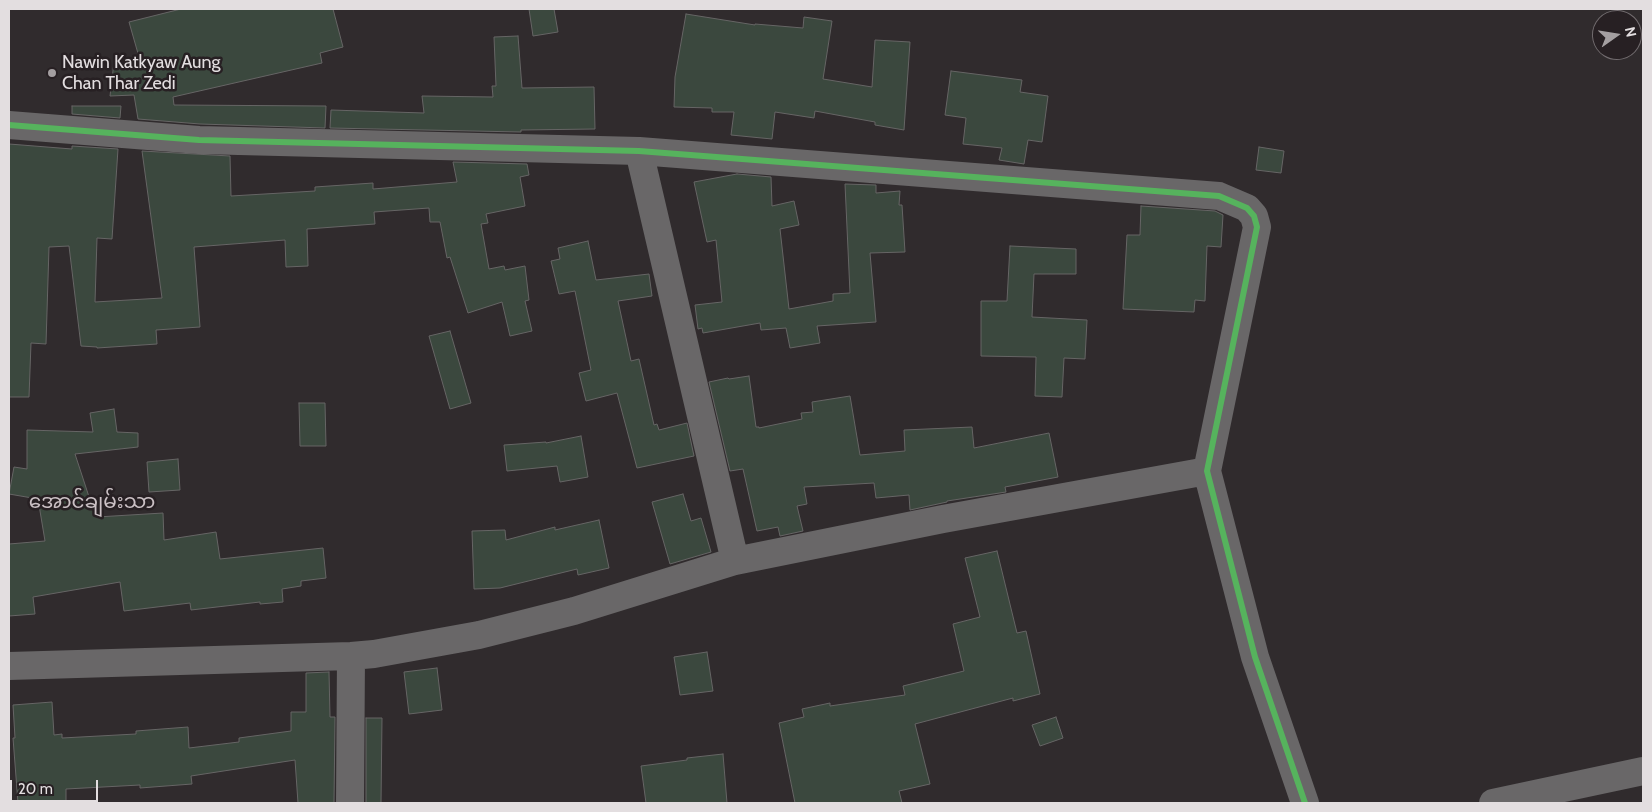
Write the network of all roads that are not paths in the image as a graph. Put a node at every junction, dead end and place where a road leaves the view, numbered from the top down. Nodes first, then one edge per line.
1 (9, 125) edge
2 (639, 151) junction
3 (1207, 471) junction
4 (735, 561) junction
5 (352, 656) junction
6 (9, 666) edge
7 (1643, 771) edge
8 (350, 803) edge
9 (1305, 803) edge
10 (1493, 803) edge

1 - 2 street
2 - 3 street
2 - 4 street
3 - 4 street
3 - 9 street
4 - 5 street
5 - 6 street
5 - 8 street
7 - 10 street

